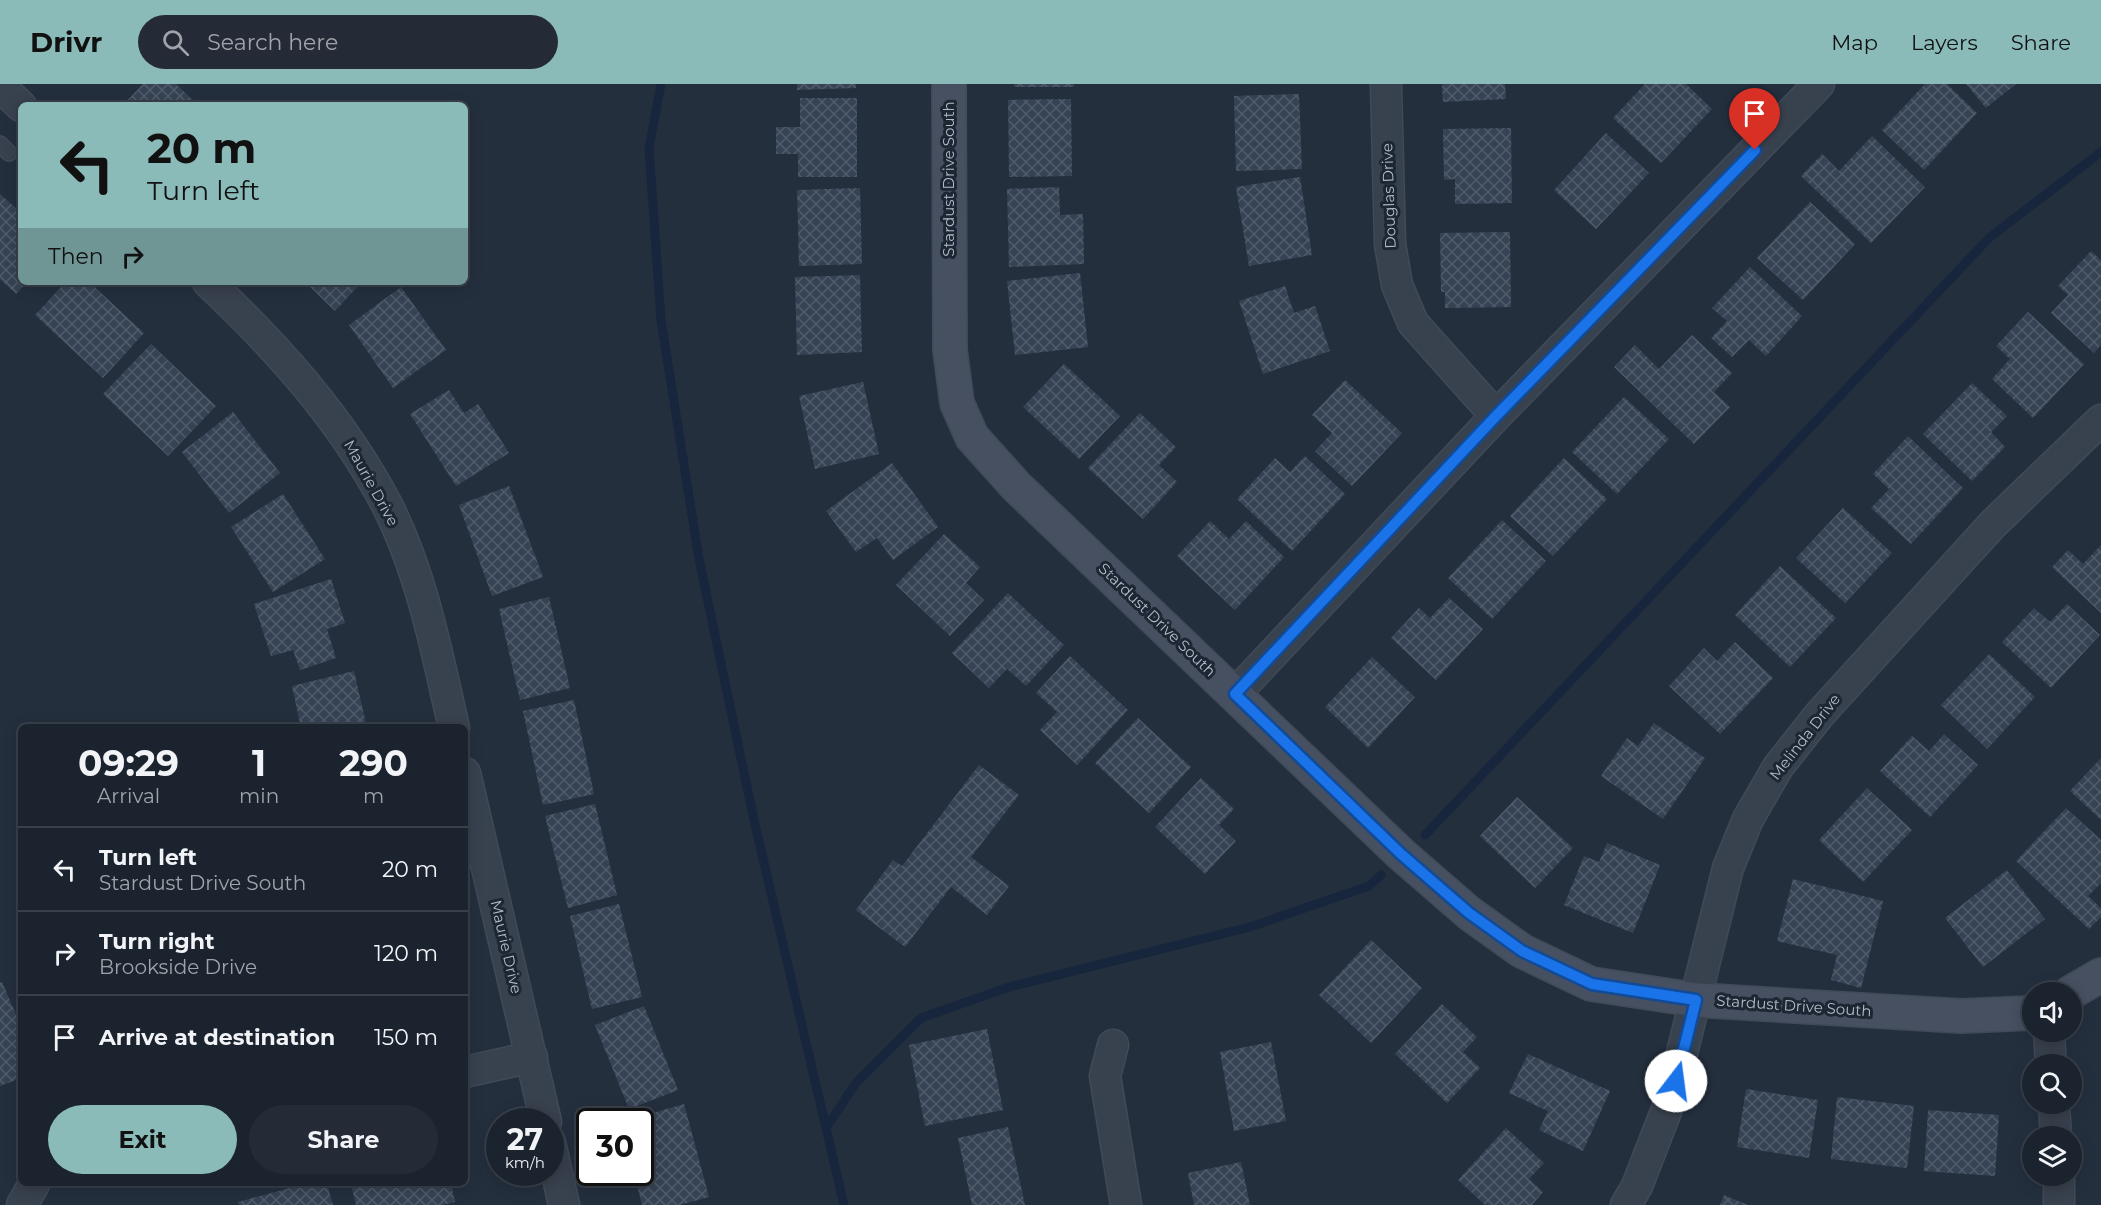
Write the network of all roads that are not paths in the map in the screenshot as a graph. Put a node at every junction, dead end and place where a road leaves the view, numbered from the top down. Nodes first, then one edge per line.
1 (949, 84) edge
2 (1386, 84) edge
3 (1819, 84) edge
4 (0, 87) edge
5 (18, 103) edge
6 (211, 285) edge
7 (1496, 416) junction
8 (2101, 420) edge
9 (1235, 694) junction
10 (453, 724) edge
11 (468, 786) edge
12 (2101, 975) edge
13 (2082, 986) edge
14 (1696, 1000) junction
15 (2022, 1013) edge
16 (1113, 1045) dead end
17 (532, 1057) junction
18 (468, 1071) edge
19 (543, 1108) edge
20 (33, 1186) edge
21 (560, 1186) edge
22 (2059, 1186) edge
23 (22, 1205) edge
24 (564, 1205) edge
25 (1126, 1205) edge
26 (1626, 1205) edge
27 (2059, 1205) edge

1 - 9 street, Stardust Drive South
2 - 7 street, Douglas Drive
3 - 7 street
4 - 5 street
6 - 10 street, Maurie Drive
7 - 9 street
8 - 14 street, Melinda Drive
9 - 14 street, Stardust Drive South
11 - 17 street, Maurie Drive
12 - 13 street
14 - 15 street, Stardust Drive South
14 - 26 street, Melinda Drive
16 - 25 street
17 - 18 street
17 - 19 street, Maurie Drive
20 - 23 street
21 - 24 street
22 - 27 street

